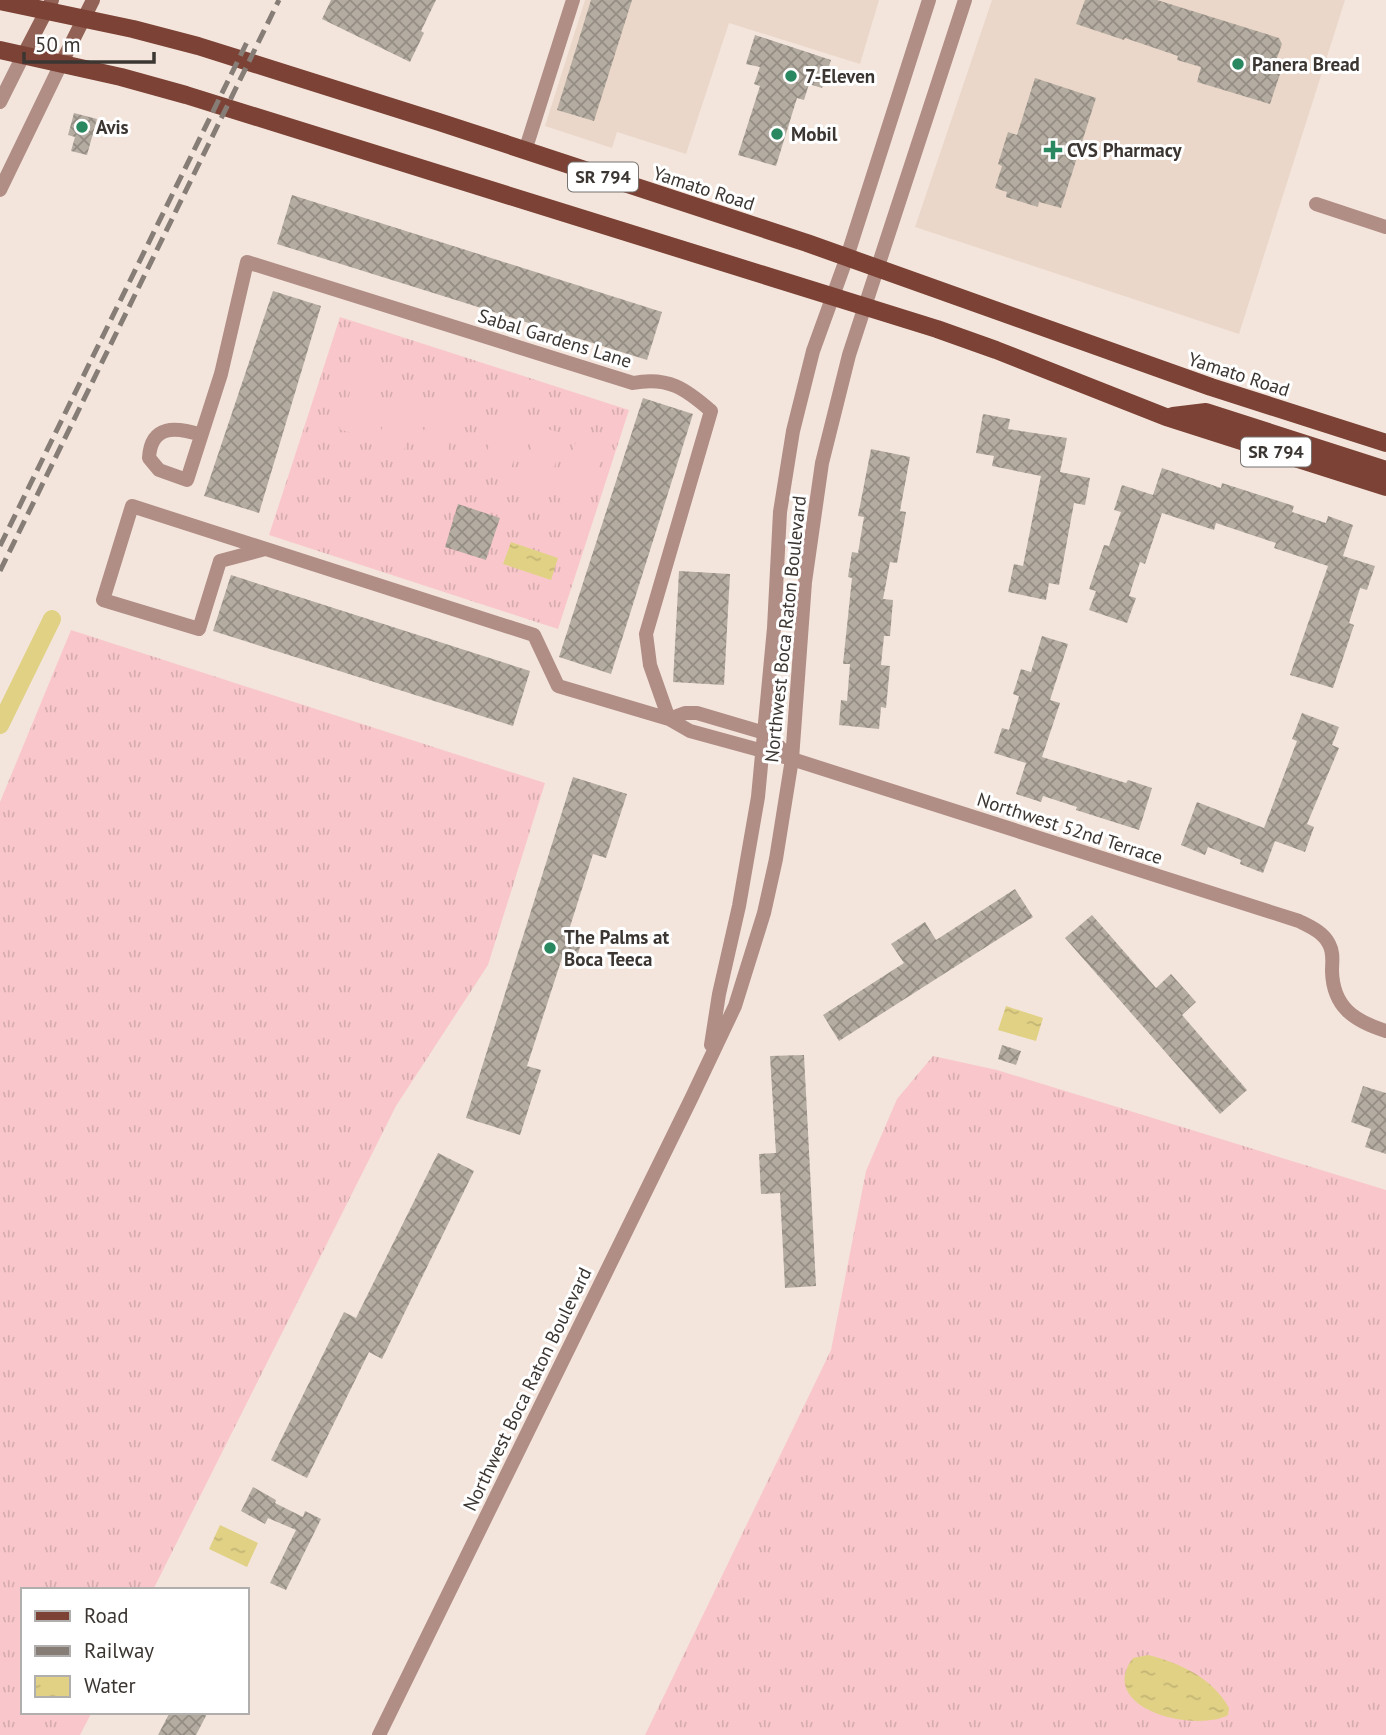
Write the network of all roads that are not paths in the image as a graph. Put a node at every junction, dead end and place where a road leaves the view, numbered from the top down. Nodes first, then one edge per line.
1 (93, 0) edge
2 (573, 0) edge
3 (929, 0) edge
4 (965, 0) edge
5 (0, 1) edge
6 (49, 6) edge
7 (84, 19) junction
8 (0, 50) edge
9 (23, 56) junction
10 (61, 64) junction
11 (0, 102) edge
12 (525, 151) junction
13 (0, 190) edge
14 (1317, 204) dead end
15 (1386, 226) edge
16 (847, 257) junction
17 (878, 268) junction
18 (832, 296) junction
19 (865, 306) junction
20 (1166, 417) junction
21 (201, 435) dead end
22 (1385, 442) edge
23 (1386, 470) edge
24 (1386, 487) edge
25 (265, 549) junction
26 (669, 719) junction
27 (765, 733) junction
28 (763, 753) junction
29 (792, 759) junction
30 (1386, 1031) edge
31 (708, 1060) junction
32 (379, 1735) edge

1 - 7 main road
2 - 12 street
3 - 16 street, Northwest Boca Raton Boulevard
4 - 17 street, Northwest Boca Raton Boulevard
5 - 6 main road, Yamato Road / SR 794
6 - 7 main road, Yamato Road / SR 794
6 - 9 main road
7 - 10 main road
7 - 12 main road, Yamato Road / SR 794
8 - 9 main road, SR 794
9 - 10 main road, SR 794
9 - 11 street
10 - 13 street
10 - 18 main road, SR 794
12 - 16 main road, Yamato Road / SR 794
14 - 15 street
16 - 17 main road, Yamato Road / SR 794
16 - 18 street, Northwest Boca Raton Boulevard
17 - 19 street, Northwest Boca Raton Boulevard
17 - 22 main road, Yamato Road / SR 794
18 - 19 main road, SR 794
18 - 27 street, Northwest Boca Raton Boulevard
19 - 20 main road, SR 794
19 - 29 street, Northwest Boca Raton Boulevard
20 - 23 main road
20 - 24 main road, SR 794
21 - 26 street, Sabal Gardens Lane
25 - 25 street
25 - 26 street
26 - 27 street
26 - 28 street
27 - 28 street, Northwest Boca Raton Boulevard
27 - 29 street
28 - 29 street, Northwest 52nd Terrace
28 - 31 street, Northwest Boca Raton Boulevard
29 - 30 street, Northwest 52nd Terrace
29 - 31 street, Northwest Boca Raton Boulevard
31 - 32 street, Northwest Boca Raton Boulevard

